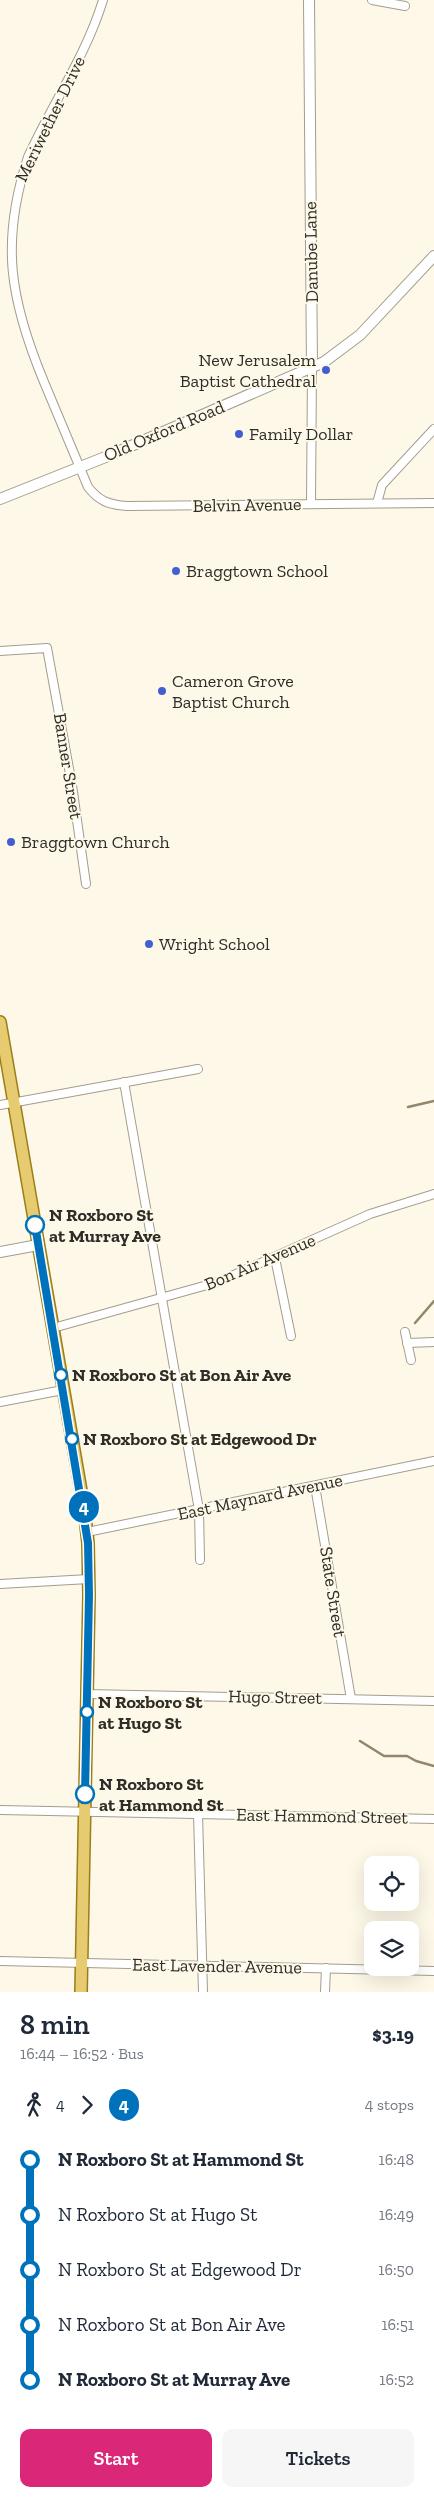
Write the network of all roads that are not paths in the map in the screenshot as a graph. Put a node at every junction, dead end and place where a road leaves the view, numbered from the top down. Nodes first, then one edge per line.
1 (103, 0) edge
2 (309, 0) edge
3 (372, 0) edge
4 (405, 6) dead end
5 (434, 256) edge
6 (312, 368) junction
7 (434, 429) edge
8 (80, 467) junction
9 (0, 499) edge
10 (434, 503) edge
11 (311, 504) junction
12 (377, 504) junction
13 (0, 651) edge
14 (86, 884) dead end
15 (0, 1022) edge
16 (198, 1069) dead end
17 (124, 1082) junction
18 (14, 1103) junction
19 (0, 1105) edge
20 (434, 1194) edge
21 (38, 1245) junction
22 (0, 1252) edge
23 (275, 1258) junction
24 (161, 1298) junction
25 (53, 1328) junction
26 (405, 1332) dead end
27 (291, 1336) dead end
28 (434, 1342) edge
29 (407, 1343) junction
30 (411, 1360) dead end
31 (64, 1390) junction
32 (0, 1402) edge
33 (434, 1461) edge
34 (315, 1486) junction
35 (199, 1510) junction
36 (87, 1532) junction
37 (200, 1560) dead end
38 (89, 1579) junction
39 (0, 1584) edge
40 (87, 1694) junction
41 (351, 1699) junction
42 (434, 1701) edge
43 (0, 1810) edge
44 (84, 1811) junction
45 (198, 1814) junction
46 (434, 1819) edge
47 (0, 1961) edge
48 (81, 1963) junction
49 (204, 1966) junction
50 (326, 1968) junction
51 (434, 1971) edge
52 (81, 1992) edge
53 (204, 1992) edge
54 (325, 1992) edge

1 - 8 street, Meriwether Drive
2 - 6 street, Danube Lane
3 - 4 street
5 - 6 street, Old Oxford Road
6 - 8 street, Old Oxford Road
6 - 11 street, Danube Lane
7 - 12 street
8 - 9 street, Old Oxford Road
8 - 11 street, Belvin Avenue
10 - 12 street, Belvin Avenue
11 - 12 street, Belvin Avenue
13 - 14 street, Banner Street
15 - 18 main road
16 - 17 street
17 - 18 street
17 - 24 street
18 - 19 street
18 - 21 main road
20 - 23 street, Bon Air Avenue
21 - 22 street
21 - 25 main road
23 - 24 street, Bon Air Avenue
23 - 27 street
24 - 25 street, Bon Air Avenue
24 - 35 street
25 - 31 main road
26 - 29 street
28 - 29 street
29 - 30 street
31 - 32 street
31 - 36 main road
33 - 34 street, East Maynard Avenue
34 - 35 street, East Maynard Avenue
34 - 41 street, State Street
35 - 36 street, East Maynard Avenue
35 - 37 street
36 - 38 main road
38 - 39 street
38 - 40 main road
40 - 41 street, Hugo Street
40 - 44 main road
41 - 42 street, Hugo Street
43 - 44 street, East Hammond Street
44 - 45 street, East Hammond Street
44 - 48 main road
45 - 46 street, East Hammond Street
45 - 49 street
47 - 48 street, East Lavender Avenue
48 - 49 street, East Lavender Avenue
48 - 52 main road
49 - 50 street, East Lavender Avenue
49 - 53 street
50 - 51 street, East Lavender Avenue
50 - 54 street

